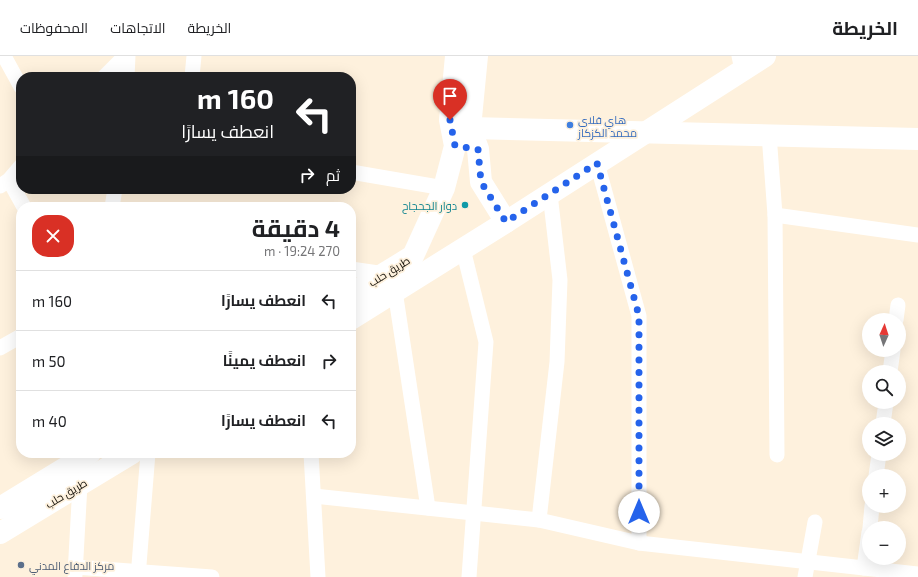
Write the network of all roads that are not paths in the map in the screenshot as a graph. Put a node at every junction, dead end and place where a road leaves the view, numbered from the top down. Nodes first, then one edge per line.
1 (4, 56) edge
2 (124, 56) edge
3 (128, 56) edge
4 (194, 56) edge
5 (456, 56) edge
6 (477, 56) edge
7 (765, 56) edge
8 (740, 63) edge
9 (109, 72) edge
10 (126, 72) edge
11 (192, 72) edge
12 (16, 78) edge
13 (470, 128) junction
14 (645, 132) junction
15 (769, 134) junction
16 (918, 139) edge
17 (455, 146) junction
18 (478, 149) junction
19 (597, 163) junction
20 (16, 171) edge
21 (356, 173) edge
22 (4, 183) edge
23 (444, 188) junction
24 (550, 194) junction
25 (20, 202) edge
26 (775, 215) junction
27 (506, 222) junction
28 (918, 235) edge
29 (463, 250) junction
30 (413, 256) junction
31 (430, 270) junction
32 (356, 271) edge
33 (390, 282) junction
34 (356, 292) edge
35 (898, 305) dead end
36 (897, 313) edge
37 (356, 314) edge
38 (16, 339) edge
39 (0, 348) edge
40 (777, 455) dead end
41 (82, 458) edge
42 (124, 458) edge
43 (148, 458) edge
44 (311, 458) edge
45 (80, 484) junction
46 (314, 496) junction
47 (0, 508) edge
48 (428, 508) junction
49 (474, 513) junction
50 (540, 520) junction
51 (815, 522) dead end
52 (0, 533) edge
53 (639, 543) junction
54 (808, 562) junction
55 (864, 565) edge
56 (864, 568) junction
57 (75, 572) edge
58 (138, 574) edge
59 (918, 574) edge
60 (212, 577) edge
61 (318, 577) edge
62 (469, 577) edge
63 (805, 577) edge

1 - 12 street
2 - 9 street
3 - 10 street
4 - 11 street
5 - 17 main road, طريق حلب
6 - 13 main road
7 - 8 main road, طريق حلب
8 - 14 main road, طريق حلب
13 - 14 main road
13 - 18 main road
14 - 15 main road
14 - 19 main road, طريق حلب
15 - 16 main road
15 - 26 street
17 - 18 main road
17 - 23 main road, طريق حلب
18 - 27 main road
19 - 24 main road, طريق حلب
19 - 53 street
20 - 22 street
21 - 23 street
22 - 25 street
23 - 30 main road, طريق حلب
24 - 27 main road, طريق حلب
24 - 50 street
26 - 28 street
26 - 40 street
27 - 29 main road, طريق حلب
29 - 31 main road, طريق حلب
29 - 49 street
30 - 31 main road
30 - 33 main road, طريق حلب
31 - 33 main road, طريق حلب
32 - 33 street
33 - 34 main road, طريق حلب
33 - 37 main road, طريق حلب
33 - 48 street
35 - 36 street
38 - 39 street
41 - 47 main road, طريق حلب
42 - 45 main road, طريق حلب
43 - 58 street
44 - 46 street
45 - 52 main road, طريق حلب
45 - 57 street
46 - 48 street
46 - 61 street
48 - 49 street
49 - 50 street
49 - 62 street
50 - 53 street
51 - 54 street
53 - 54 street
54 - 56 street
54 - 63 street
55 - 56 street
56 - 59 street
57 - 58 street
58 - 60 street

